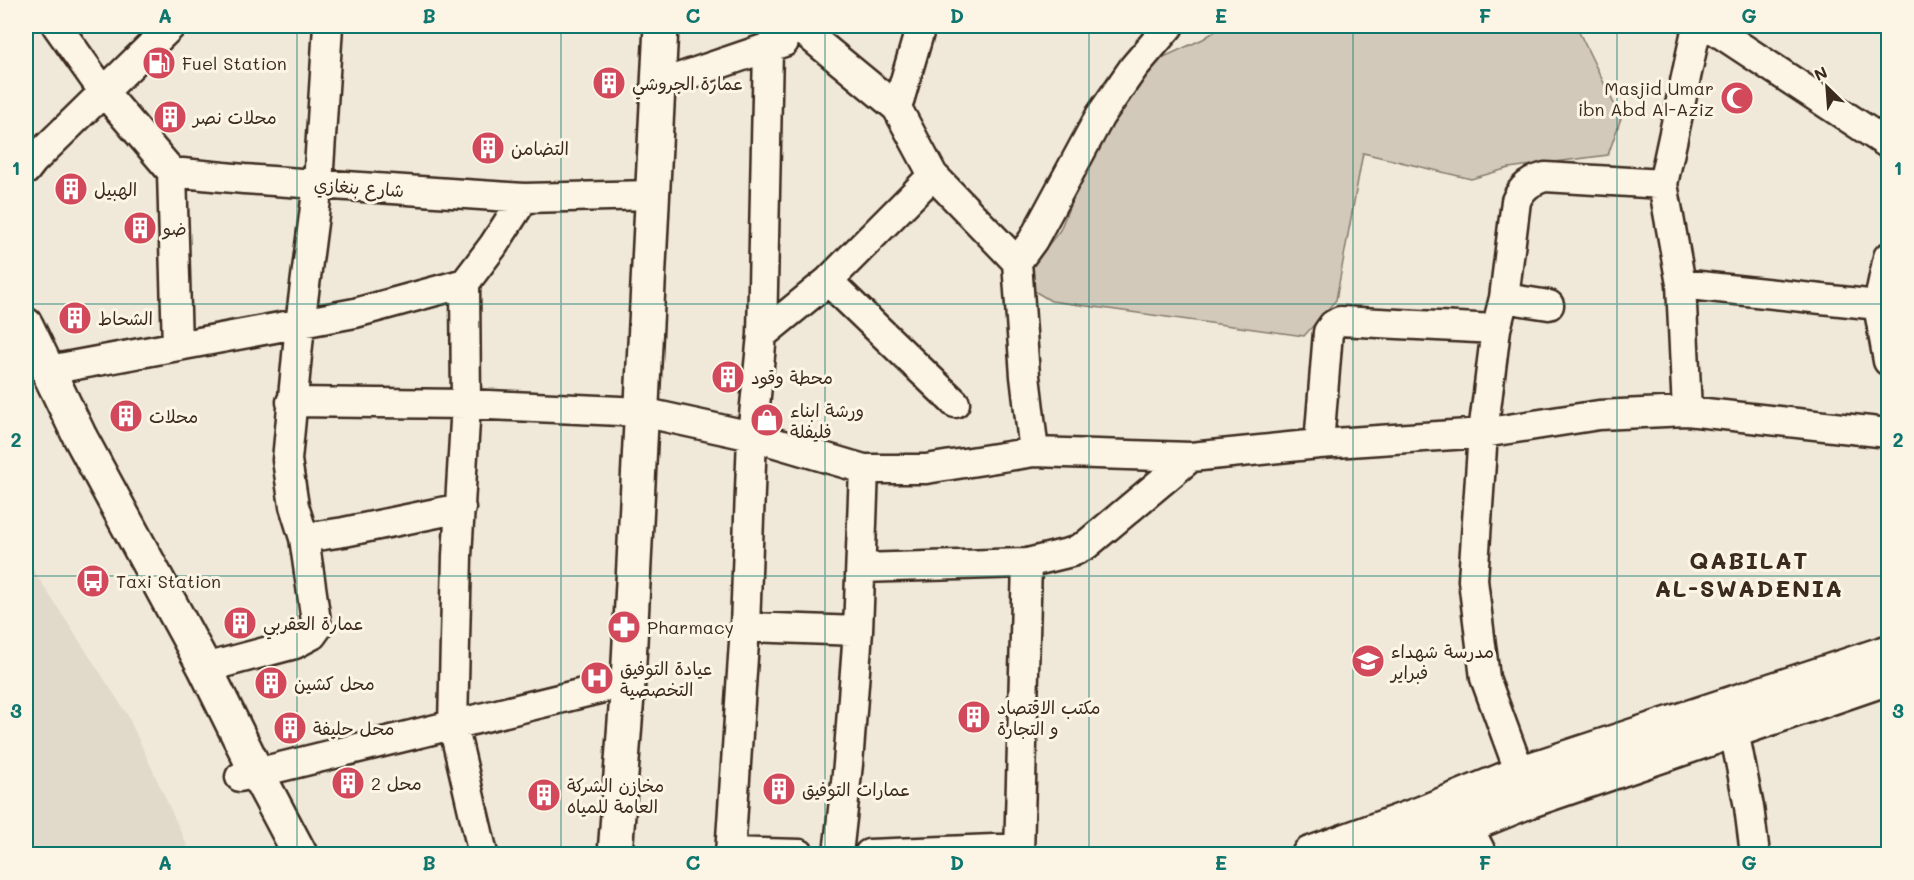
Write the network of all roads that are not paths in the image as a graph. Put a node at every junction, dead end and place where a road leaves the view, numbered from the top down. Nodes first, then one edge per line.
1 (57, 26) edge
2 (171, 26) edge
3 (328, 26) edge
4 (661, 26) edge
5 (680, 26) edge
6 (921, 26) edge
7 (1169, 26) edge
8 (1697, 26) edge
9 (1709, 26) edge
10 (816, 29) edge
11 (768, 48) junction
12 (678, 78) junction
13 (103, 91) junction
14 (897, 108) junction
15 (1888, 144) edge
16 (28, 164) edge
17 (172, 172) junction
18 (933, 175) junction
19 (318, 184) junction
20 (1663, 184) junction
21 (652, 195) junction
22 (524, 198) junction
23 (1888, 257) edge
24 (1017, 262) junction
25 (828, 281) junction
26 (465, 284) junction
27 (1681, 284) junction
28 (1504, 298) junction
29 (1549, 305) dead end
30 (1878, 305) junction
31 (300, 324) junction
32 (26, 325) edge
33 (1496, 329) junction
34 (762, 335) junction
35 (177, 346) junction
36 (1888, 361) edge
37 (37, 368) edge
38 (291, 402) junction
39 (956, 403) dead end
40 (466, 404) junction
41 (1688, 411) junction
42 (650, 413) junction
43 (1483, 433) junction
44 (1888, 433) edge
45 (752, 436) junction
46 (73, 438) junction
47 (1319, 444) junction
48 (1034, 452) junction
49 (1191, 457) junction
50 (864, 469) junction
51 (461, 508) junction
52 (304, 538) junction
53 (1027, 563) junction
54 (861, 568) junction
55 (745, 627) junction
56 (858, 631) junction
57 (1888, 652) edge
58 (205, 668) junction
59 (1888, 678) edge
60 (628, 682) junction
61 (453, 725) junction
62 (1734, 731) junction
63 (1520, 773) junction
64 (248, 774) junction
65 (1461, 812) junction
66 (1019, 851) edge
67 (730, 853) edge
68 (281, 855) edge
69 (300, 855) edge
70 (483, 855) edge
71 (615, 855) edge
72 (636, 855) edge
73 (800, 855) edge
74 (838, 855) edge
75 (868, 855) edge
76 (1309, 855) edge
77 (1382, 855) edge
78 (1482, 855) edge
79 (1755, 855) edge

1 - 13 street
2 - 13 street
3 - 19 street
4 - 21 main road
5 - 12 main road
6 - 14 street
7 - 24 street
8 - 20 street
9 - 15 street
10 - 11 street
10 - 14 street
11 - 12 street
11 - 34 street
12 - 42 main road
13 - 16 street
13 - 17 street
14 - 18 street
17 - 19 street, شارع بنغازي
17 - 35 street
18 - 24 street
18 - 25 street
19 - 22 street, شارع بنغازي
19 - 31 street
20 - 27 street
20 - 28 street
21 - 22 street, شارع بنغازي
21 - 42 main road
22 - 26 street
23 - 30 street
24 - 48 street
25 - 34 street
25 - 39 street
26 - 31 street
26 - 40 street
27 - 30 street
27 - 41 street
28 - 29 street
28 - 33 street
30 - 36 street
31 - 35 street
31 - 38 street
32 - 37 main road
33 - 43 street
33 - 47 street
34 - 45 street
35 - 37 street
37 - 46 main road
38 - 40 street
38 - 52 street
40 - 42 street
40 - 51 street
41 - 43 street
41 - 44 street
42 - 45 street
42 - 60 main road
42 - 72 main road
43 - 47 street
43 - 63 street
45 - 50 street
45 - 55 street
46 - 58 main road
46 - 64 main road
47 - 49 street
48 - 49 street
48 - 50 street
49 - 53 street
50 - 54 street
51 - 52 street
51 - 61 street
52 - 58 street
53 - 54 street
53 - 66 street
54 - 56 street
55 - 56 street
55 - 67 street
56 - 74 street
57 - 63 main road
58 - 64 main road
59 - 62 main road
60 - 61 street
60 - 71 main road
61 - 64 street
61 - 70 street
62 - 65 main road
62 - 79 street
63 - 65 main road
64 - 68 main road
64 - 69 main road
65 - 76 main road
65 - 77 main road
65 - 78 street
66 - 75 street
67 - 73 street

